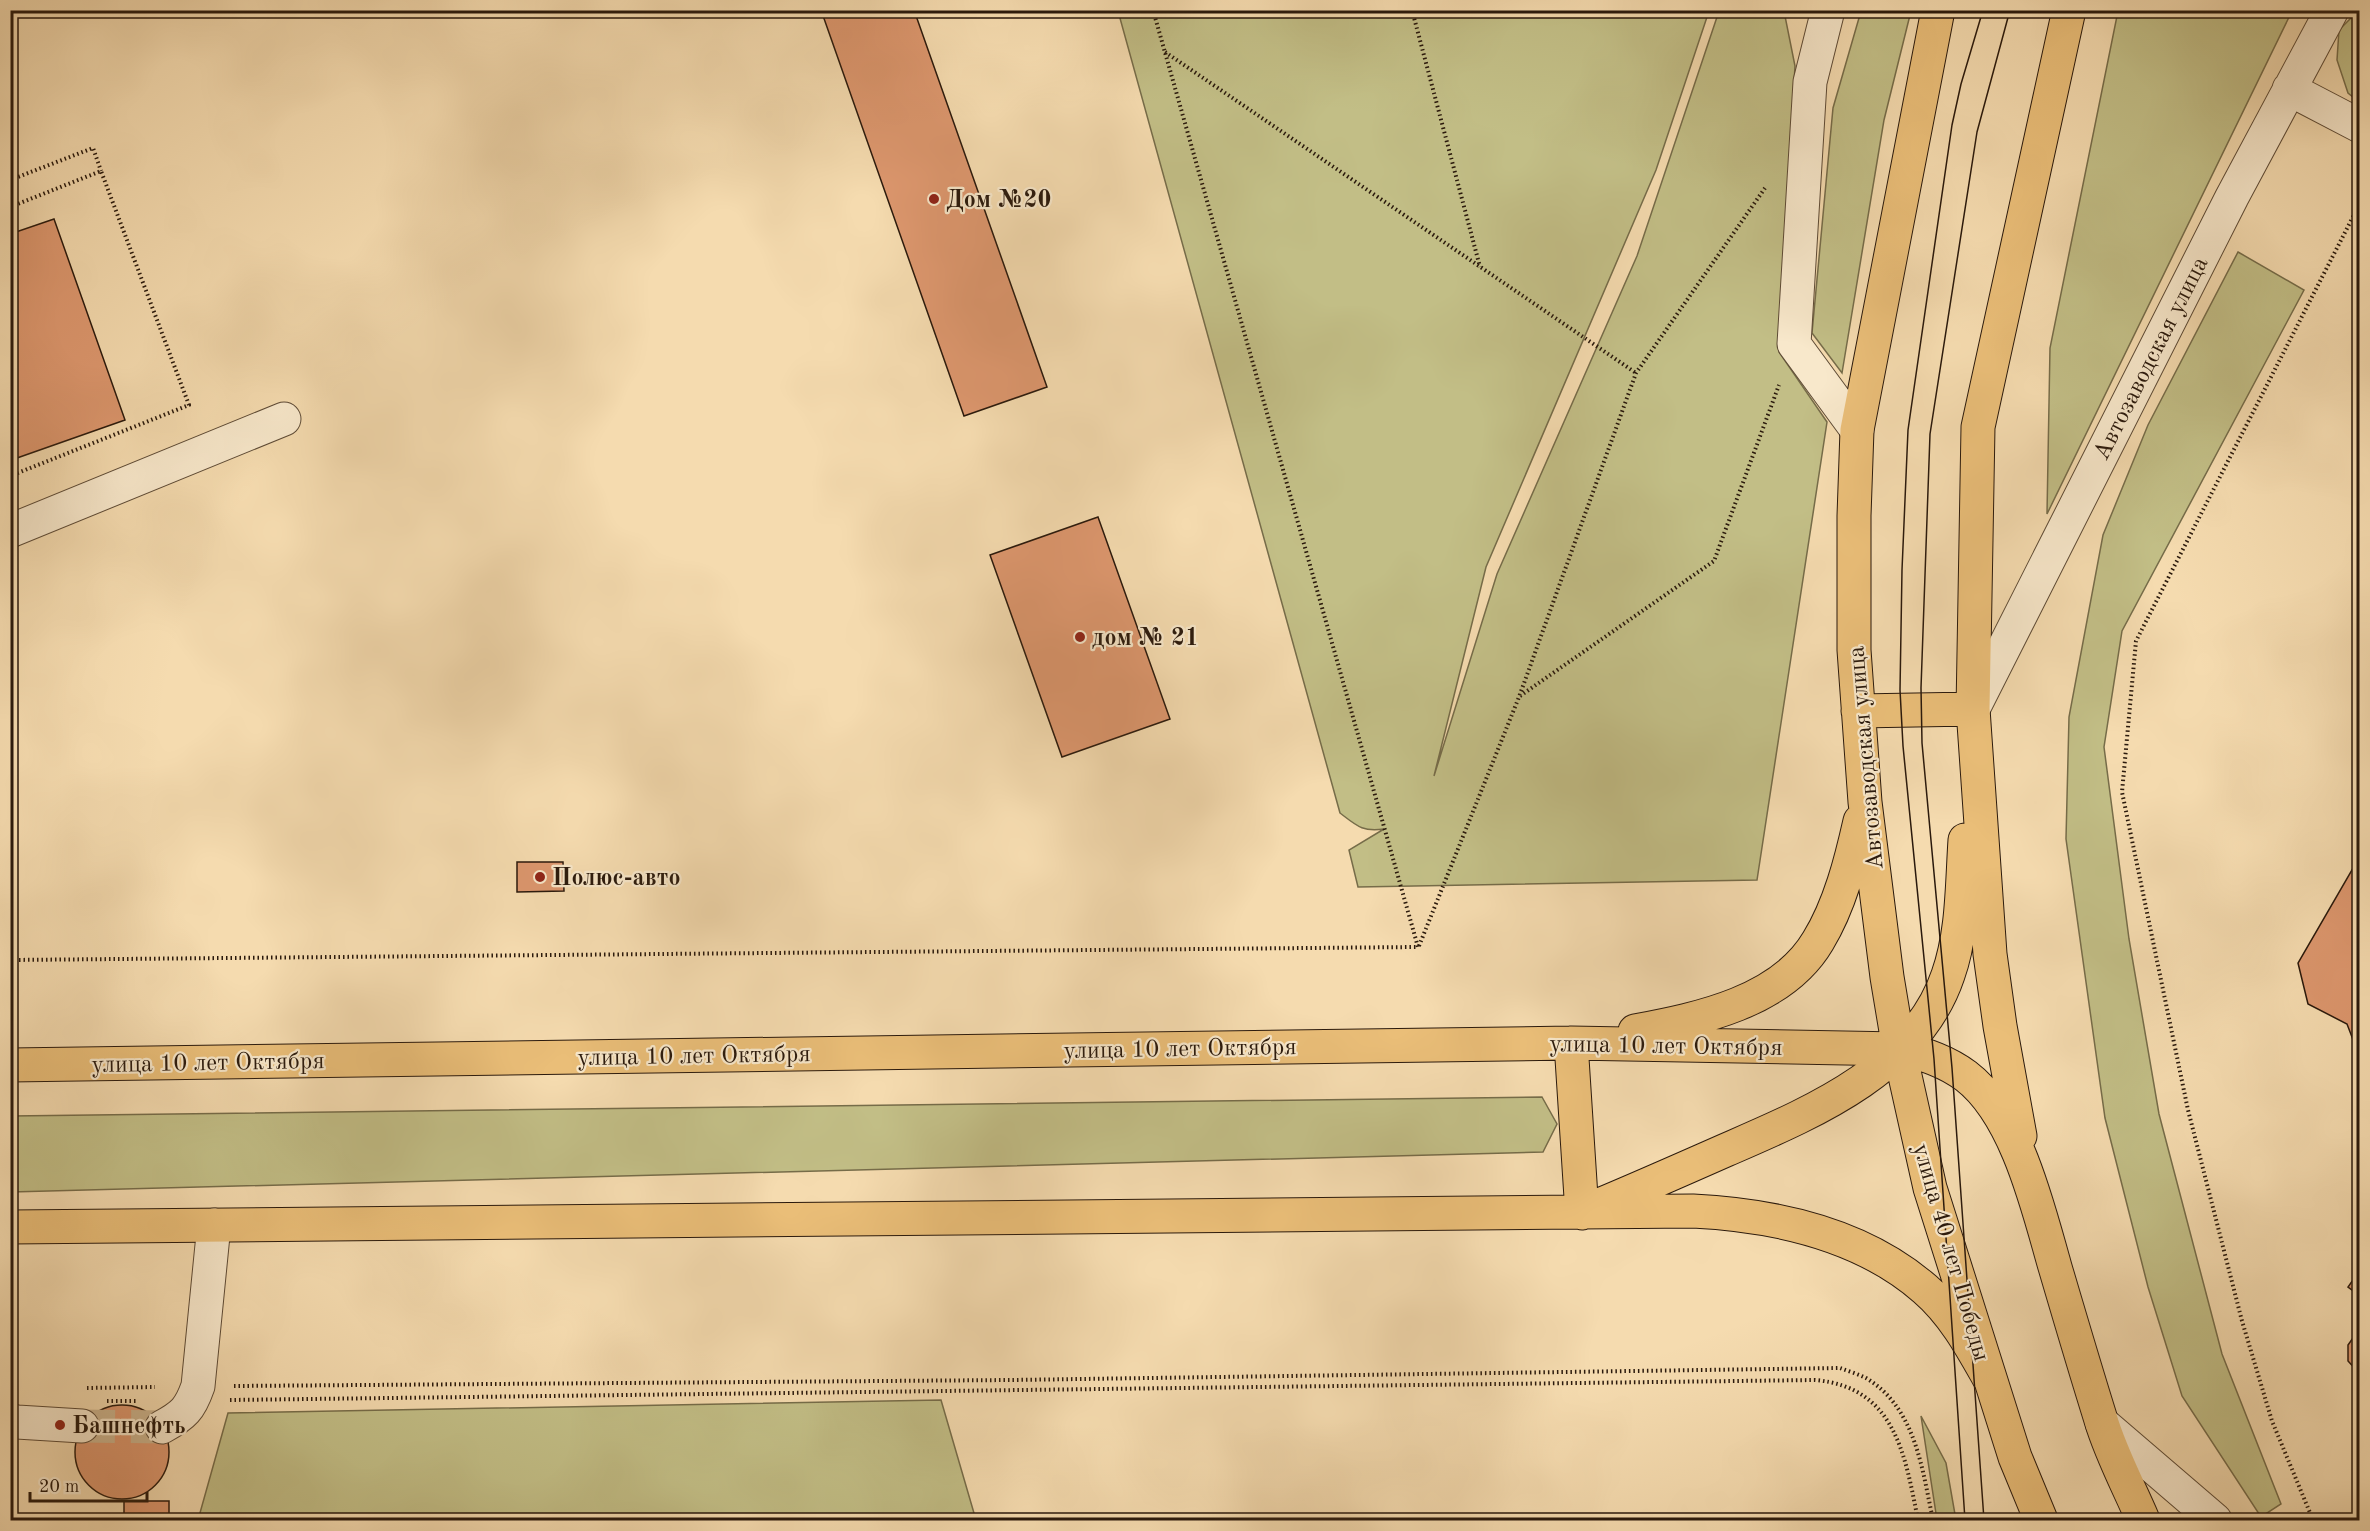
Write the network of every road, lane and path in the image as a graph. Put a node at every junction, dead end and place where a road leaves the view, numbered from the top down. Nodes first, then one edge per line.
1 (1153, 10) edge
2 (1412, 10) edge
3 (1828, 10) edge
4 (1938, 10) edge
5 (2070, 10) edge
6 (2332, 10) edge
7 (1165, 52) junction
8 (2289, 89) junction
9 (2360, 126) edge
10 (101, 171) junction
11 (10, 180) edge
12 (1766, 186) dead end
13 (2360, 203) edge
14 (10, 207) edge
15 (1480, 267) junction
16 (1794, 344) junction
17 (1636, 374) junction
18 (284, 419) dead end
19 (1857, 430) junction
20 (10, 465) edge
21 (12, 476) edge
22 (10, 531) edge
23 (1519, 697) junction
24 (1973, 709) junction
25 (1858, 711) junction
26 (1864, 802) junction
27 (1418, 947) junction
28 (10, 960) edge
29 (1887, 976) joint
30 (1571, 1043) junction
31 (1899, 1049) junction
32 (10, 1065) edge
33 (2028, 1176) junction
34 (1581, 1213) junction
35 (214, 1225) junction
36 (10, 1227) edge
37 (1989, 1378) junction
38 (81, 1388) dead end
39 (196, 1393) junction
40 (92, 1414) joint
41 (10, 1420) edge
42 (2102, 1423) junction
43 (162, 1427) tunnel mouth
44 (1918, 1521) edge
45 (1933, 1521) edge
46 (2041, 1521) edge
47 (2143, 1521) edge
48 (2215, 1521) edge
49 (2313, 1521) edge

1 - 7 path
2 - 15 path
3 - 16 street
4 - 19 main road, Автозаводская улица
5 - 24 main road
6 - 8 street, Автозаводская улица
7 - 15 path
7 - 27 path
8 - 9 street
8 - 24 street, Автозаводская улица
10 - 11 path
10 - 14 path
10 - 21 path
12 - 17 path
13 - 49 path
15 - 17 path
16 - 19 street
16 - 23 path
17 - 23 path
18 - 22 street
19 - 25 main road, Автозаводская улица
20 - 21 path
23 - 27 path
24 - 25 main road
24 - 31 main road
24 - 33 main road
25 - 26 main road, Автозаводская улица
26 - 29 main road, Автозаводская улица
26 - 30 main road
27 - 28 path
29 - 31 main road, улица 40 лет Победы
30 - 31 main road, улица 10 лет Октября
30 - 32 main road, улица 10 лет Октября
30 - 34 main road
31 - 33 main road, улица 10 лет Октября
31 - 34 main road
31 - 37 main road, улица 40 лет Победы
33 - 42 main road, улица 10 лет Октября
34 - 35 main road
34 - 37 main road
35 - 36 main road
35 - 39 street
37 - 46 main road, улица 40 лет Победы
38 - 39 path
39 - 40 path
39 - 43 street
39 - 44 path
39 - 45 path
40 - 41 street
42 - 47 main road
42 - 48 street

